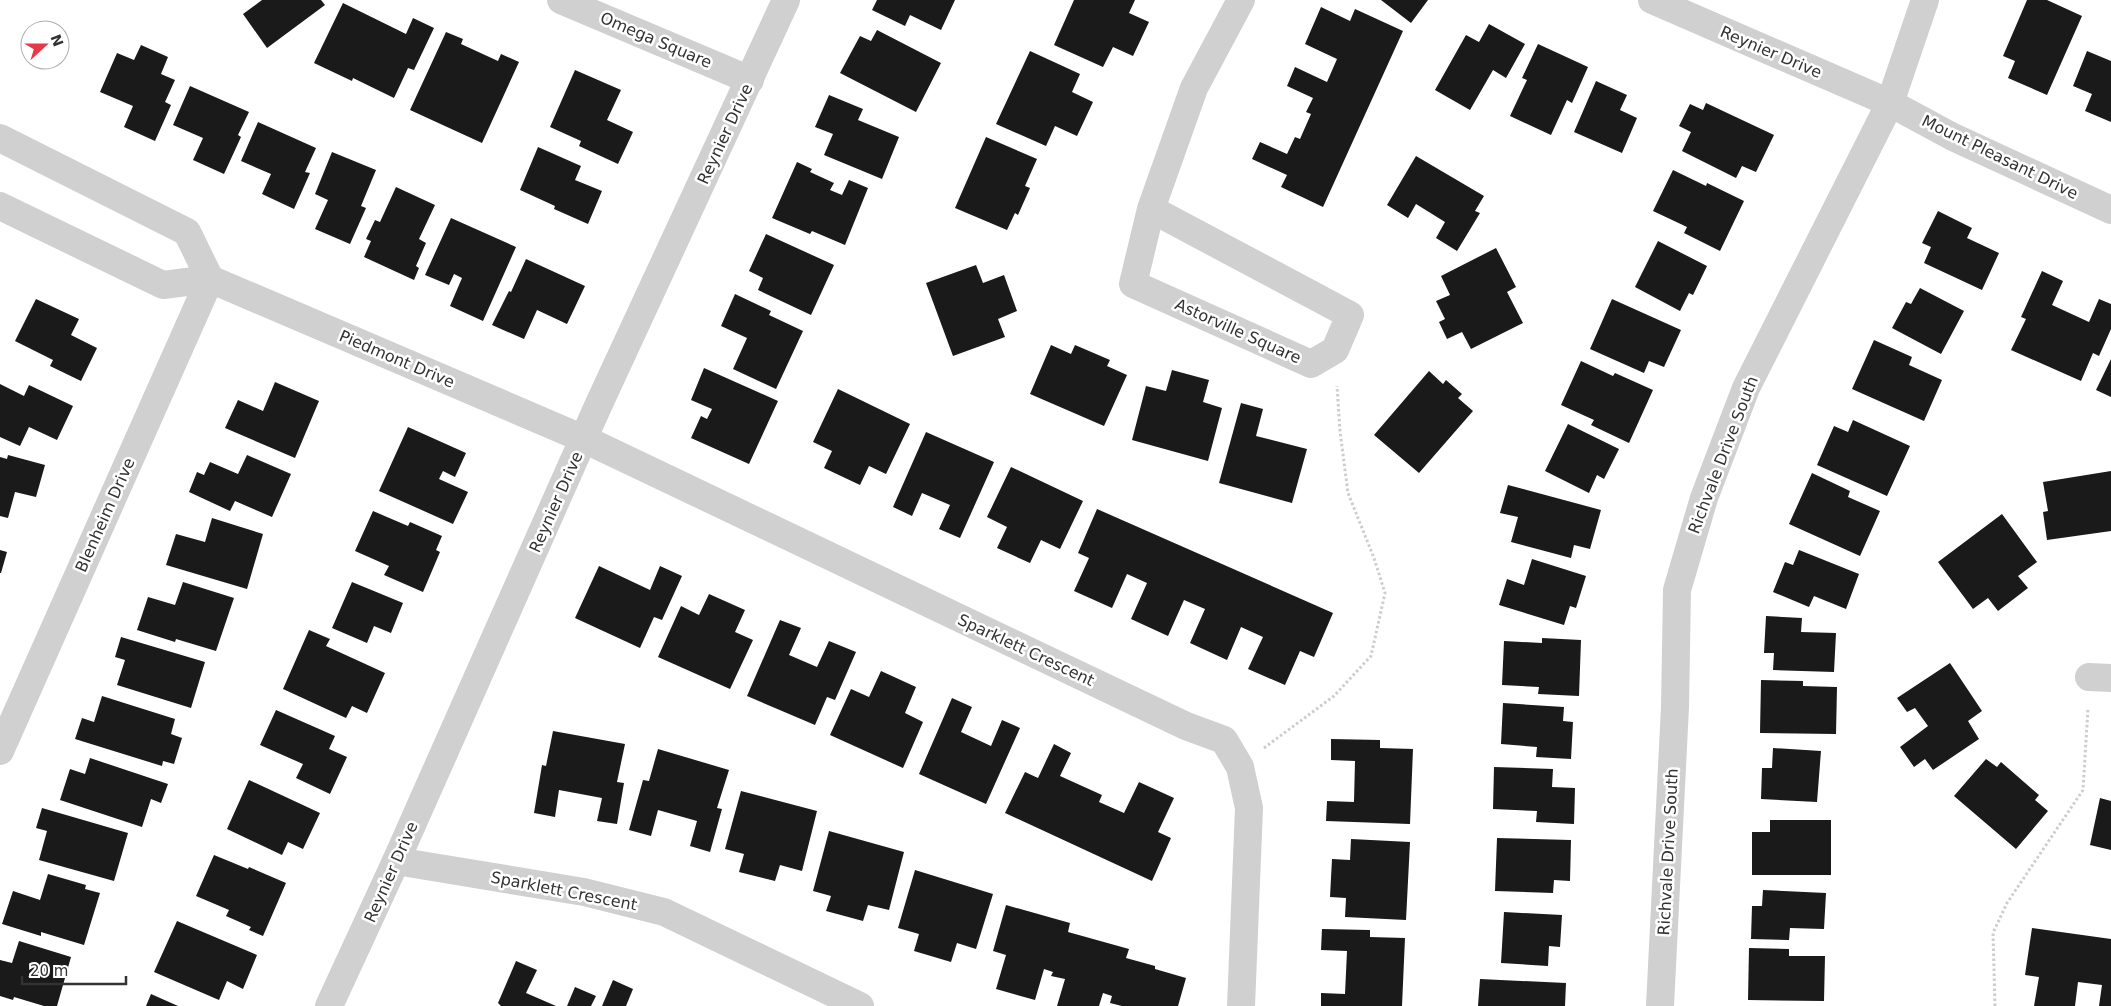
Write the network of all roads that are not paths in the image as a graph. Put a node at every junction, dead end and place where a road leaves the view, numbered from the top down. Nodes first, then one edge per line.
1 (561, 0) edge
2 (786, 0) edge
3 (1241, 0) edge
4 (1652, 0) edge
5 (1925, 0) edge
6 (750, 80) junction
7 (1890, 103) junction
8 (0, 138) edge
9 (0, 206) edge
10 (1151, 209) junction
11 (2111, 210) edge
12 (210, 279) junction
13 (584, 439) junction
14 (0, 751) edge
15 (396, 861) junction
16 (329, 1006) edge
17 (860, 1006) edge
18 (1241, 1006) edge
19 (1660, 1006) edge

1 - 6 street, Omega Square
2 - 6 street, Reynier Drive
3 - 10 street, Astorville Square
4 - 7 street, Reynier Drive
5 - 7 street, Richvale Drive South
6 - 13 street, Reynier Drive
7 - 11 street, Mount Pleasant Drive
7 - 19 street, Richvale Drive South
8 - 12 street
9 - 12 street
10 - 10 street, Astorville Square
12 - 13 street, Piedmont Drive
12 - 14 street, Blenheim Drive
13 - 15 street, Reynier Drive
13 - 18 street, Sparklett Crescent
15 - 16 street, Reynier Drive
15 - 17 street, Sparklett Crescent

